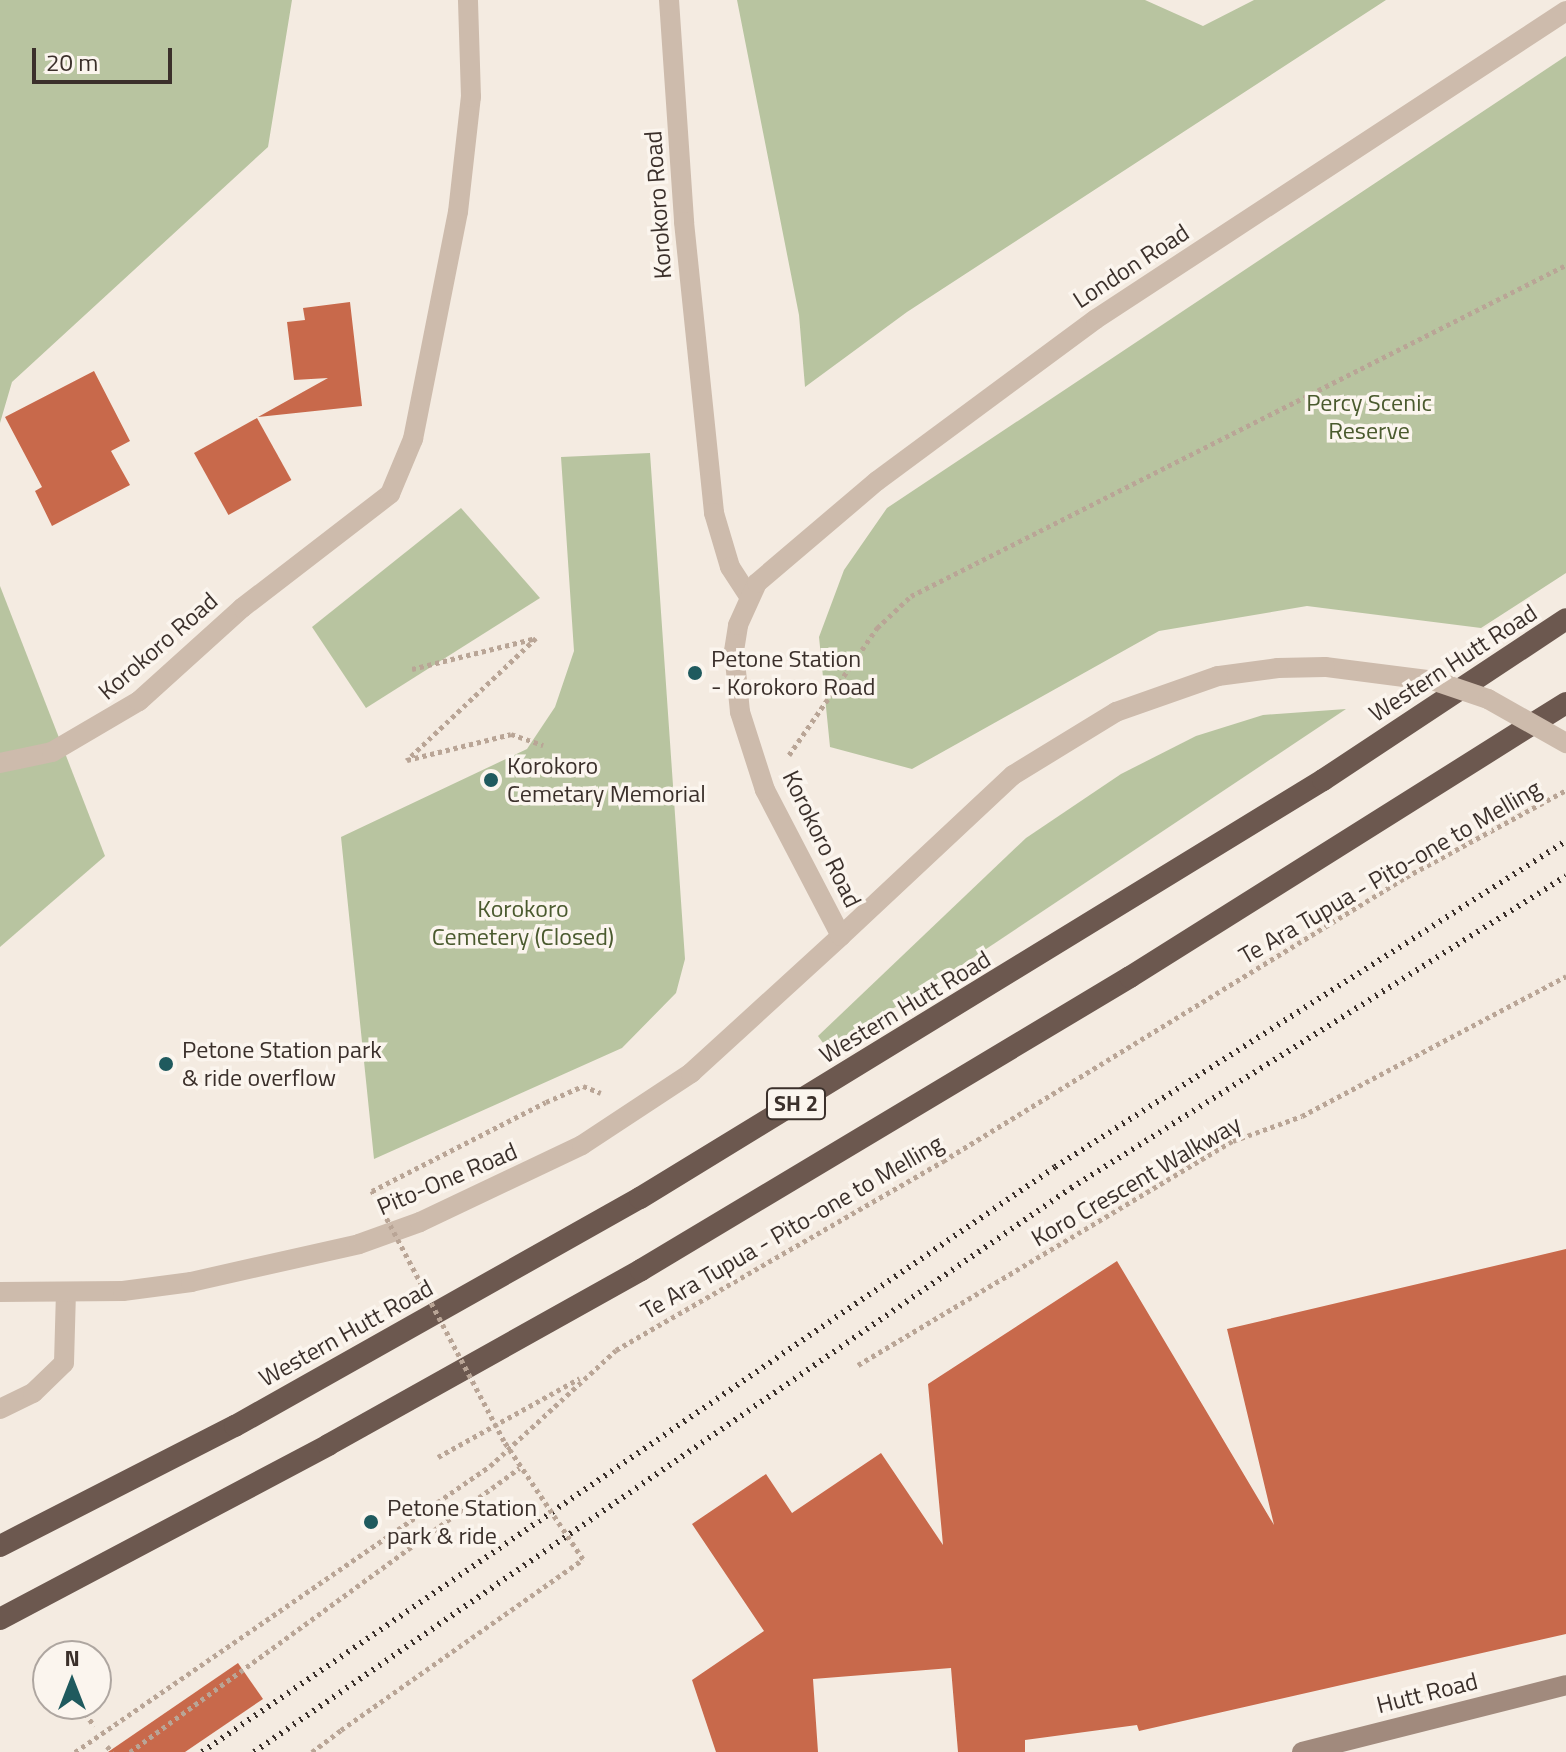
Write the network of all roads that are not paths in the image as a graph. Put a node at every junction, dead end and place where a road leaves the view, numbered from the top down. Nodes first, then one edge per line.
1 (468, 0) edge
2 (669, 0) edge
3 (1566, 11) edge
4 (749, 596) junction
5 (1566, 619) edge
6 (1566, 703) edge
7 (1566, 743) edge
8 (0, 763) edge
9 (841, 936) junction
10 (0, 1292) edge
11 (66, 1292) junction
12 (0, 1409) edge
13 (0, 1546) edge
14 (0, 1619) edge
15 (1566, 1685) edge
16 (1302, 1752) edge

1 - 8 street, Korokoro Road
2 - 4 street, Korokoro Road
3 - 4 street, London Road
4 - 9 street, Korokoro Road
5 - 13 highway, Western Hutt Road / SH 2
6 - 14 highway, SH 2
7 - 9 street, Korokoro Road, bridge
9 - 11 street, Pito-One Road
10 - 11 street, Pito-One Road
11 - 12 street
15 - 16 main road, Hutt Road

